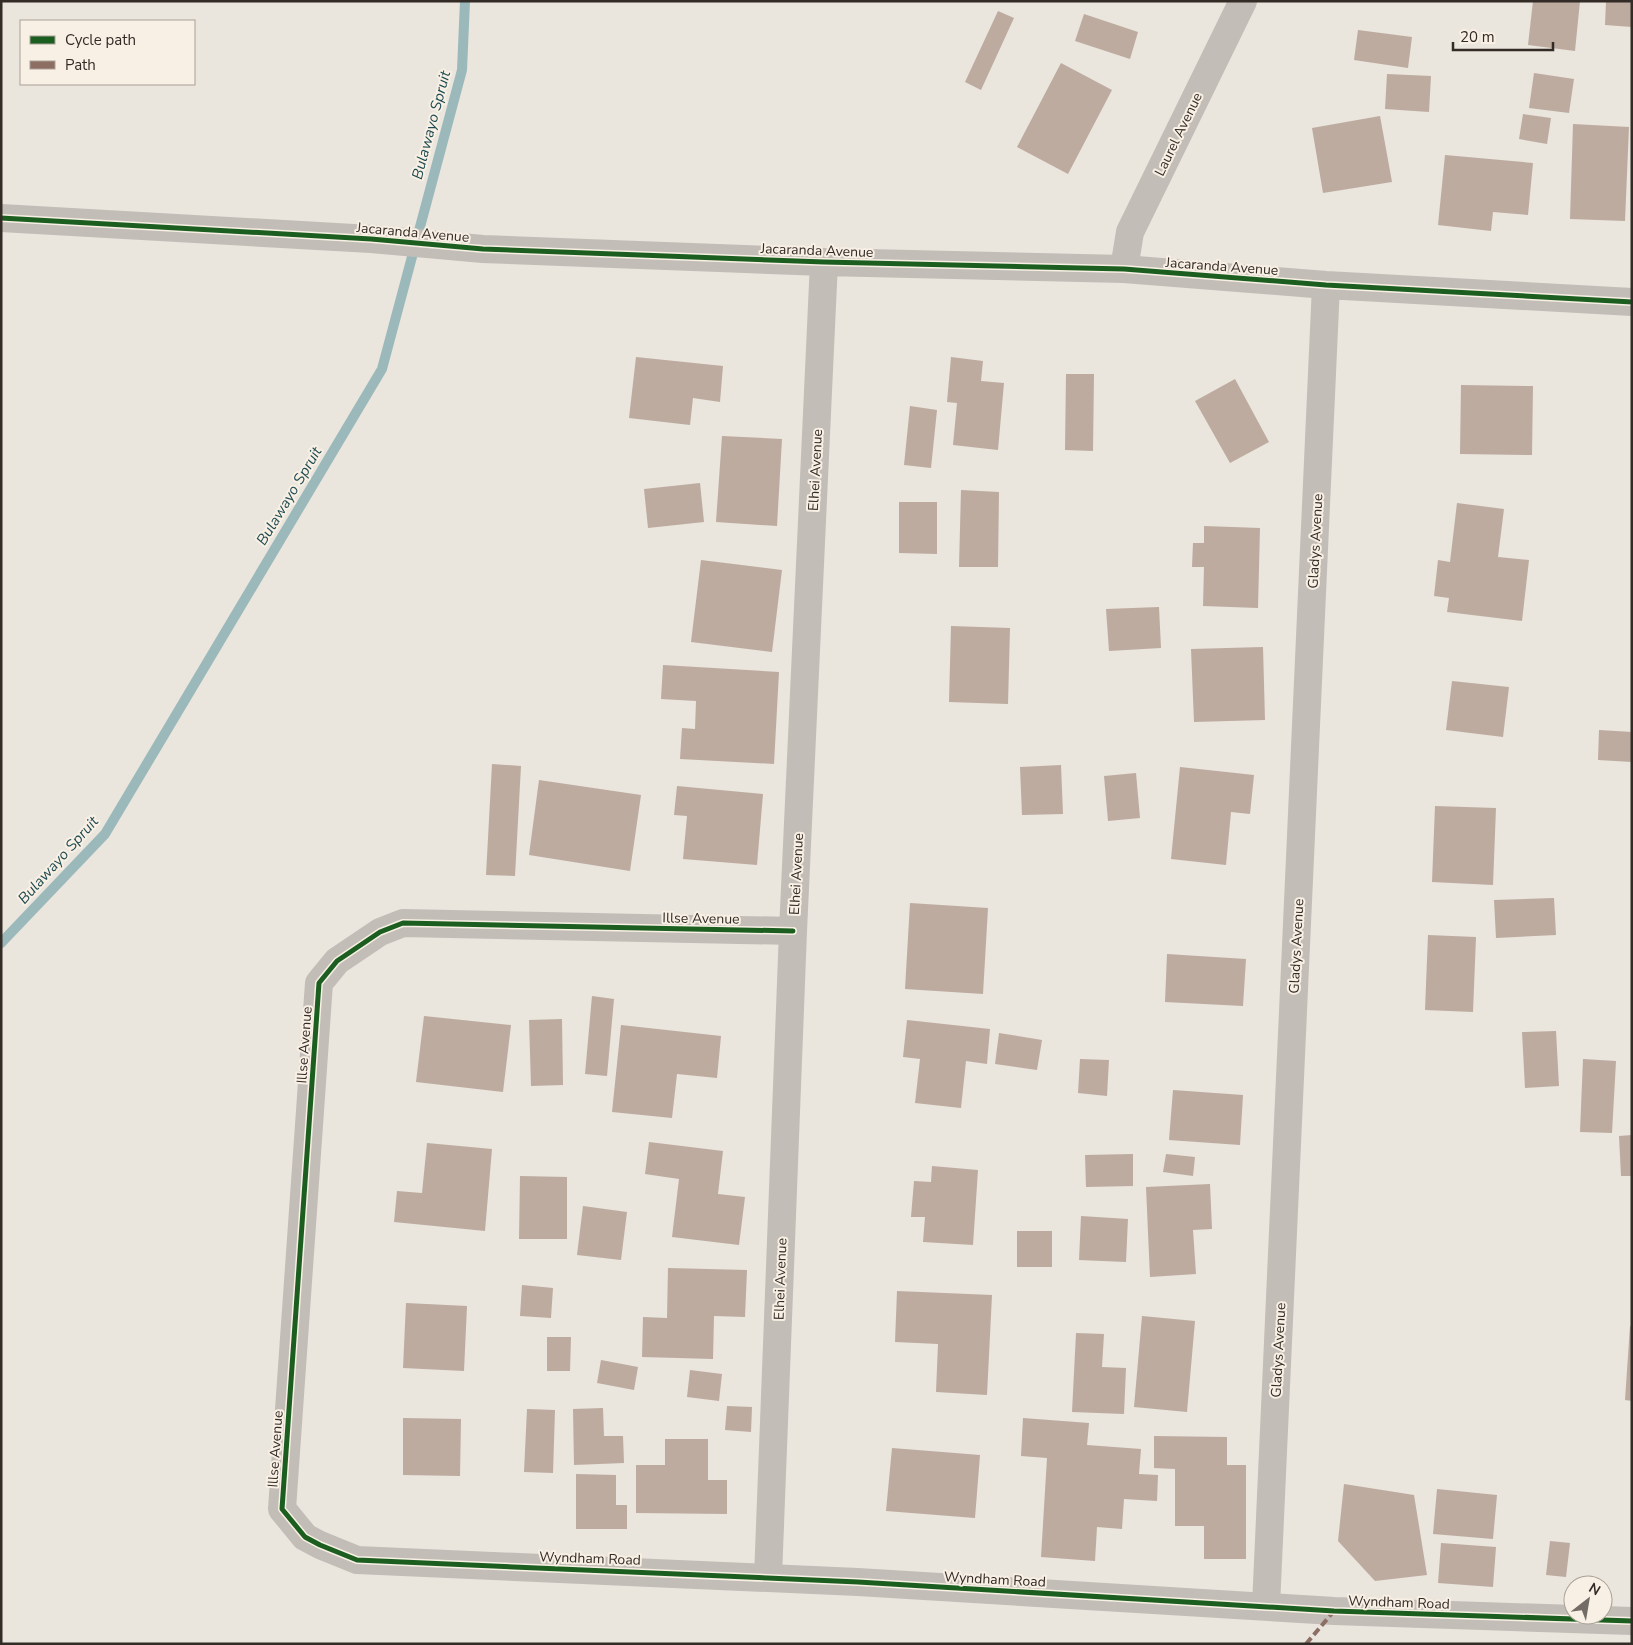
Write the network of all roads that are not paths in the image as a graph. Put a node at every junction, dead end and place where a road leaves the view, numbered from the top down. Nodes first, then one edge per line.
1 (1243, 1) edge
2 (1, 218) edge
3 (824, 262) junction
4 (1124, 269) junction
5 (1326, 285) junction
6 (1632, 302) edge
7 (793, 931) junction
8 (357, 1560) joint
9 (768, 1577) junction
10 (1266, 1606) junction
11 (1632, 1621) edge

1 - 4 street, Laurel Avenue
2 - 3 street, Jacaranda Avenue
3 - 4 street, Jacaranda Avenue
3 - 7 street, Elhei Avenue
4 - 5 street, Jacaranda Avenue
5 - 6 street, Jacaranda Avenue
5 - 10 street, Gladys Avenue
7 - 8 street, Illse Avenue
7 - 9 street, Elhei Avenue
8 - 9 street, Wyndham Road
9 - 10 street, Wyndham Road
10 - 11 street, Wyndham Road

